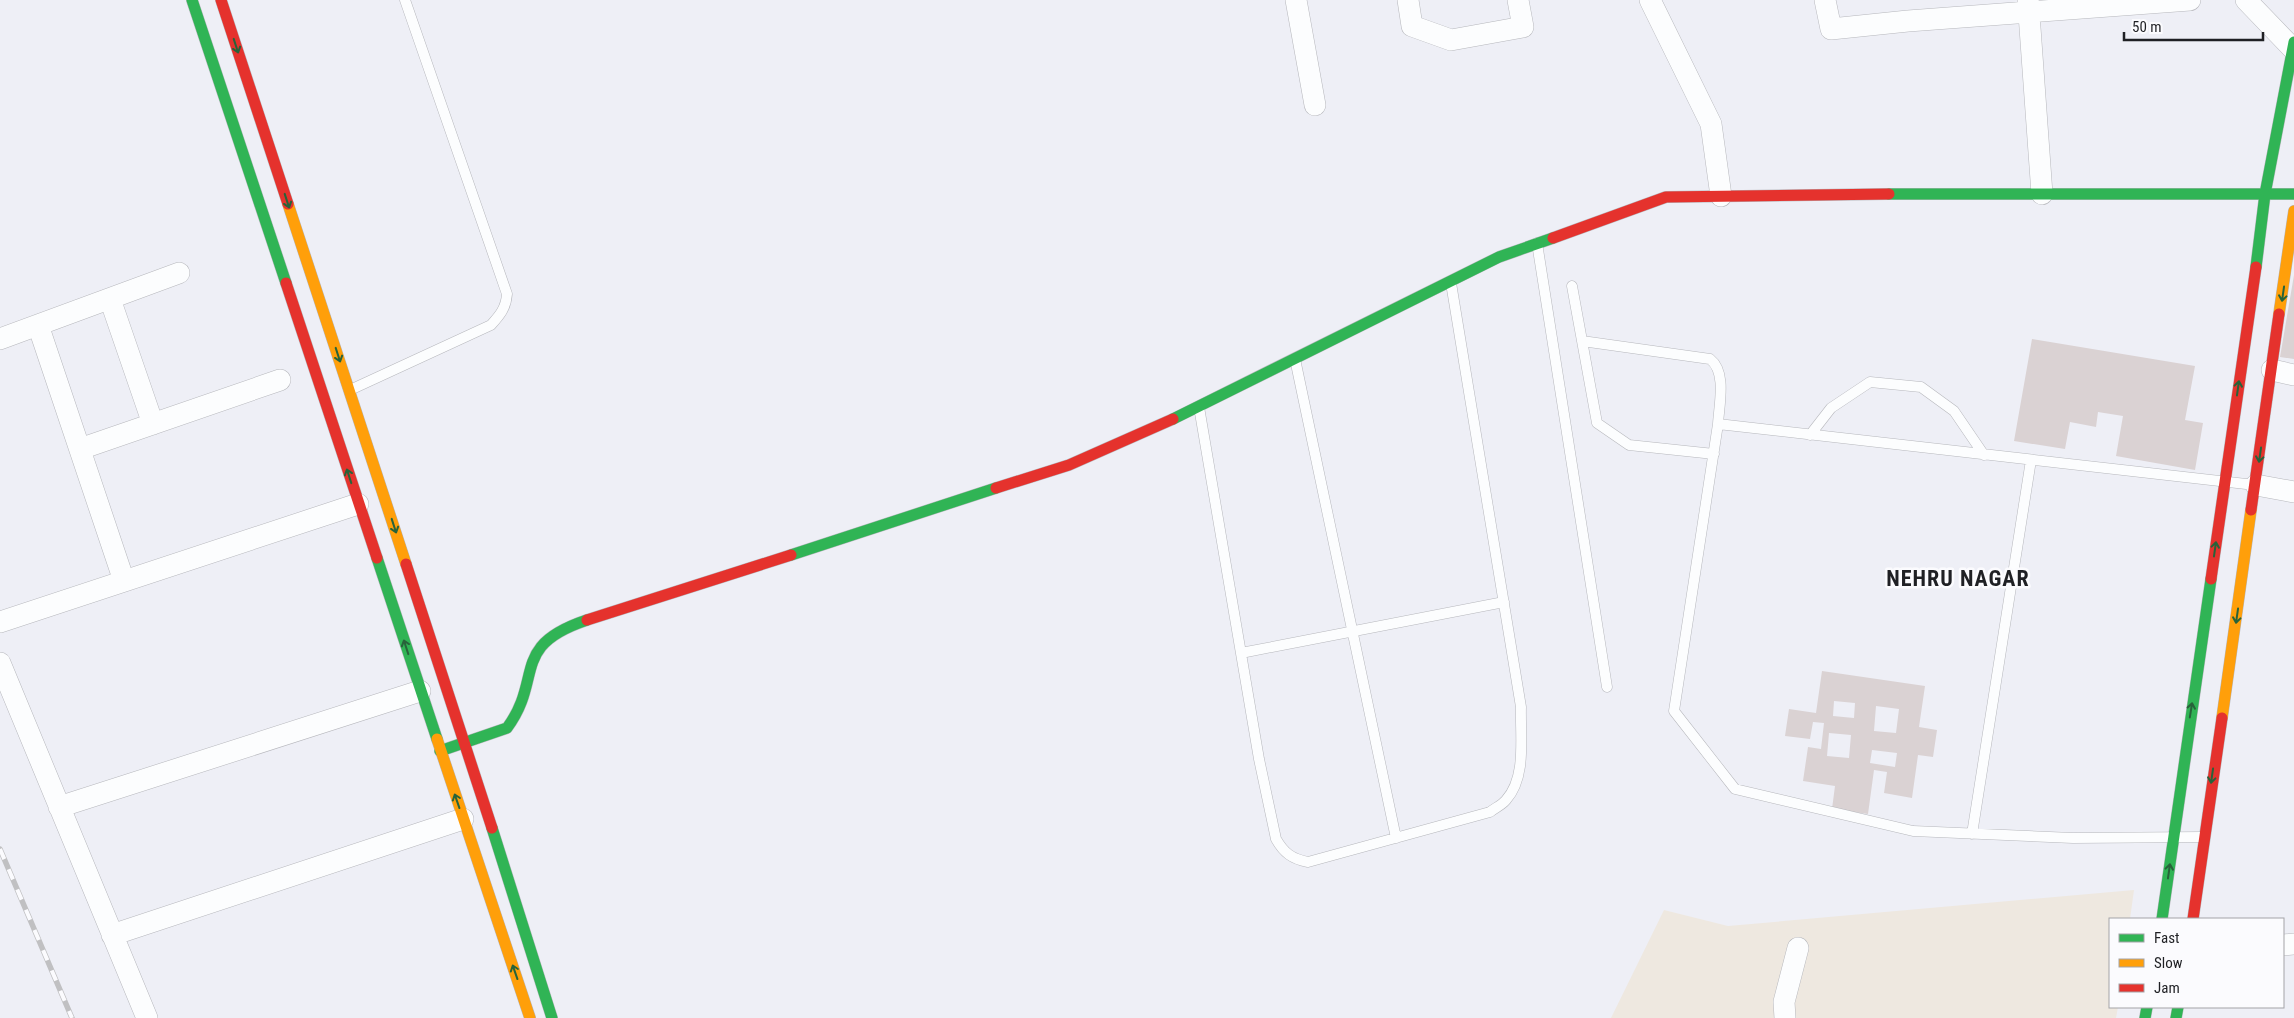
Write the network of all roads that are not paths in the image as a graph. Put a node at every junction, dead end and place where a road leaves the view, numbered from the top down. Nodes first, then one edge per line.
1 (192, 0) edge
2 (221, 0) edge
3 (405, 0) edge
4 (1296, 0) edge
5 (1408, 0) edge
6 (1518, 0) edge
7 (1650, 0) edge
8 (1825, 0) edge
9 (2190, 0) edge
10 (2246, 0) edge
11 (2029, 6) edge
12 (2294, 47) edge
13 (1316, 105) dead end
14 (2042, 194) junction
15 (2265, 194) junction
16 (2294, 194) edge
17 (1720, 196) junction
18 (2294, 211) edge
19 (1537, 243) junction
20 (2292, 252) edge
21 (179, 273) dead end
22 (1450, 281) junction
23 (1572, 286) dead end
24 (110, 299) junction
25 (38, 325) junction
26 (0, 339) edge
27 (1582, 341) junction
28 (1295, 358) junction
29 (2272, 370) junction
30 (2294, 375) edge
31 (280, 380) dead end
32 (350, 390) junction
33 (1199, 406) junction
34 (153, 424) junction
35 (1718, 424) junction
36 (1810, 435) junction
37 (80, 449) junction
38 (1714, 454) junction
39 (1984, 455) junction
40 (2032, 460) junction
41 (2224, 482) junction
42 (2256, 485) junction
43 (2294, 492) edge
44 (358, 504) junction
45 (124, 581) junction
46 (1504, 602) junction
47 (0, 622) edge
48 (1353, 632) junction
49 (1241, 654) junction
50 (0, 663) edge
51 (1607, 687) dead end
52 (420, 691) junction
53 (465, 743) junction
54 (440, 751) junction
55 (59, 807) junction
56 (463, 819) junction
57 (1972, 834) junction
58 (2173, 837) junction
59 (2204, 837) junction
60 (1396, 838) junction
61 (2162, 918) edge
62 (2193, 918) edge
63 (112, 935) junction
64 (1798, 948) dead end
65 (147, 1018) edge
66 (530, 1018) edge
67 (552, 1018) edge
68 (1785, 1018) edge

44 -> 1 main road
2 -> 32 main road
3 - 32 lane
4 - 13 street
5 - 6 street
7 - 17 street
8 - 11 street
9 - 11 street
10 - 12 street
11 - 14 street
12 - 15 main road
14 - 15 main road
14 - 17 main road
15 - 16 main road
41 -> 15 main road
17 - 19 main road
18 - 20 main road
19 - 22 main road
19 - 51 lane
20 -> 29 main road
21 - 24 street
22 - 28 main road
22 - 46 lane
23 - 27 lane
24 - 25 street
24 - 34 street
25 - 26 street
25 - 37 street
27 - 35 lane
27 - 38 lane
28 - 33 main road
28 - 48 lane
29 - 30 street
29 -> 42 main road
31 - 34 street
32 -> 53 main road
33 - 49 lane
33 - 53 main road
34 - 37 street
35 - 36 lane
35 - 38 lane
36 - 39 lane
36 - 39 lane
37 - 45 street
38 - 57 lane
39 - 40 lane
40 - 41 lane
40 - 57 lane
41 - 42 lane
58 -> 41 main road
42 - 43 street
42 -> 59 main road
44 - 45 street
52 -> 44 main road
45 - 47 street
46 - 48 lane
46 - 60 lane
48 - 49 lane
48 - 60 lane
49 - 60 lane
50 - 55 street
52 - 54 main road
52 - 55 street
53 - 54 main road
53 - 67 main road
56 -> 54 main road
55 - 63 street
56 - 63 street
66 -> 56 main road
57 - 58 lane
58 - 59 lane
61 -> 58 main road
59 - 62 main road
63 - 65 street
64 - 68 street

